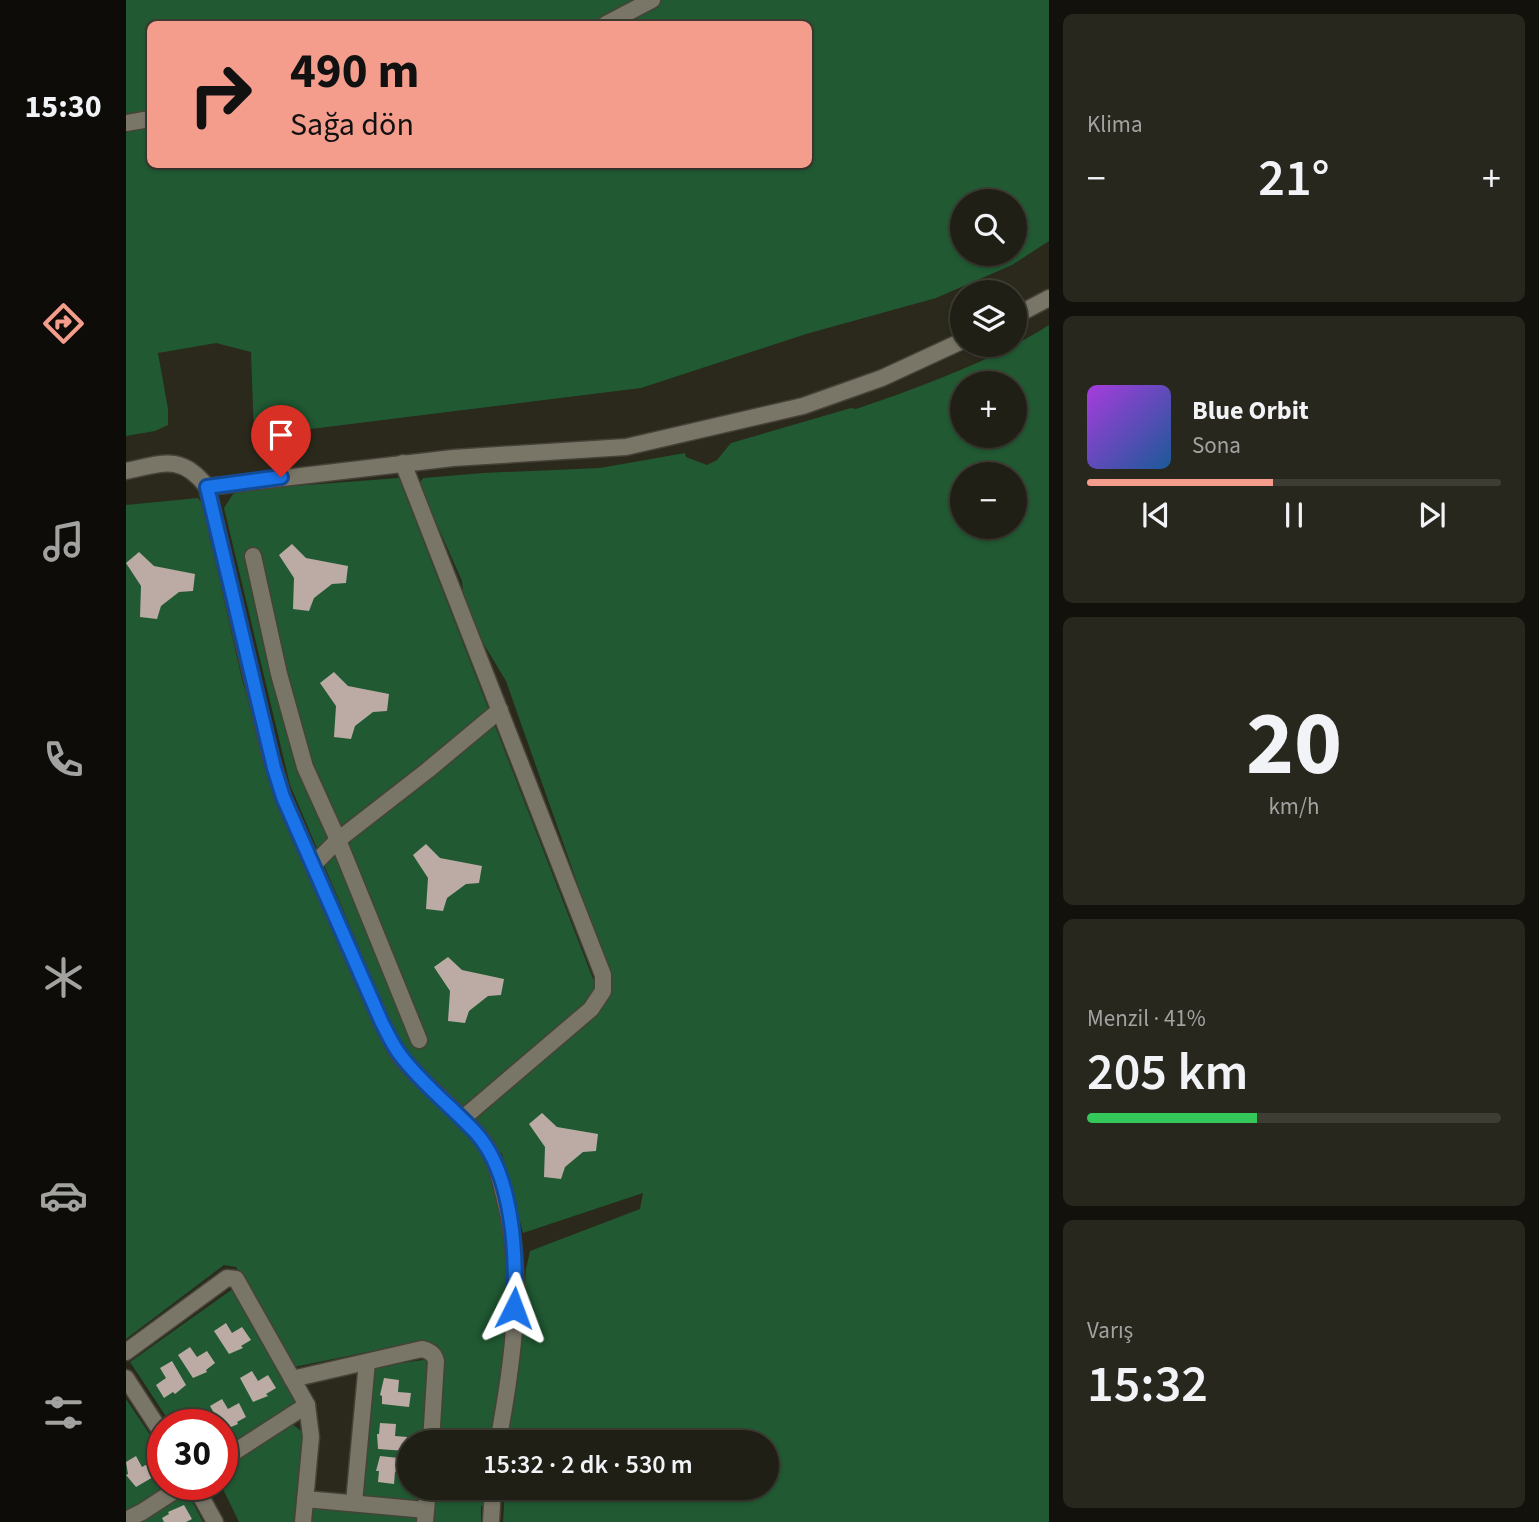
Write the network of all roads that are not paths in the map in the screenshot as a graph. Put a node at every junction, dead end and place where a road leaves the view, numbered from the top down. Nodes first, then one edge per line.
1 (652, 0) edge
2 (612, 21) edge
3 (147, 120) edge
4 (126, 123) edge
5 (1049, 298) edge
6 (1027, 310) edge
7 (950, 346) edge
8 (403, 463) junction
9 (126, 471) edge
10 (207, 487) junction
11 (253, 556) dead end
12 (500, 710) junction
13 (338, 840) junction
14 (314, 864) junction
15 (419, 1040) dead end
16 (462, 1119) junction
17 (126, 1352) edge
18 (367, 1362) junction
19 (126, 1378) edge
20 (292, 1379) junction
21 (307, 1405) junction
22 (147, 1410) edge
23 (432, 1430) edge
24 (500, 1430) edge
25 (238, 1450) edge
26 (306, 1499) junction
27 (160, 1500) edge
28 (203, 1500) edge
29 (492, 1500) edge
30 (354, 1503) junction
31 (426, 1516) edge
32 (126, 1520) edge
33 (215, 1522) edge
34 (303, 1522) edge
35 (491, 1522) edge

1 - 2 street
3 - 4 street
5 - 6 street
7 - 8 street
8 - 10 street
8 - 12 street
9 - 10 street
10 - 14 street
11 - 13 street
12 - 13 street
12 - 16 street
13 - 14 street
13 - 15 street
14 - 16 street
16 - 24 street
17 - 20 street
18 - 20 street
18 - 23 street
18 - 30 street
19 - 22 street
20 - 21 street
21 - 25 street
21 - 26 street
26 - 30 street
26 - 34 street
27 - 32 street
28 - 33 street
29 - 35 street
30 - 31 street

